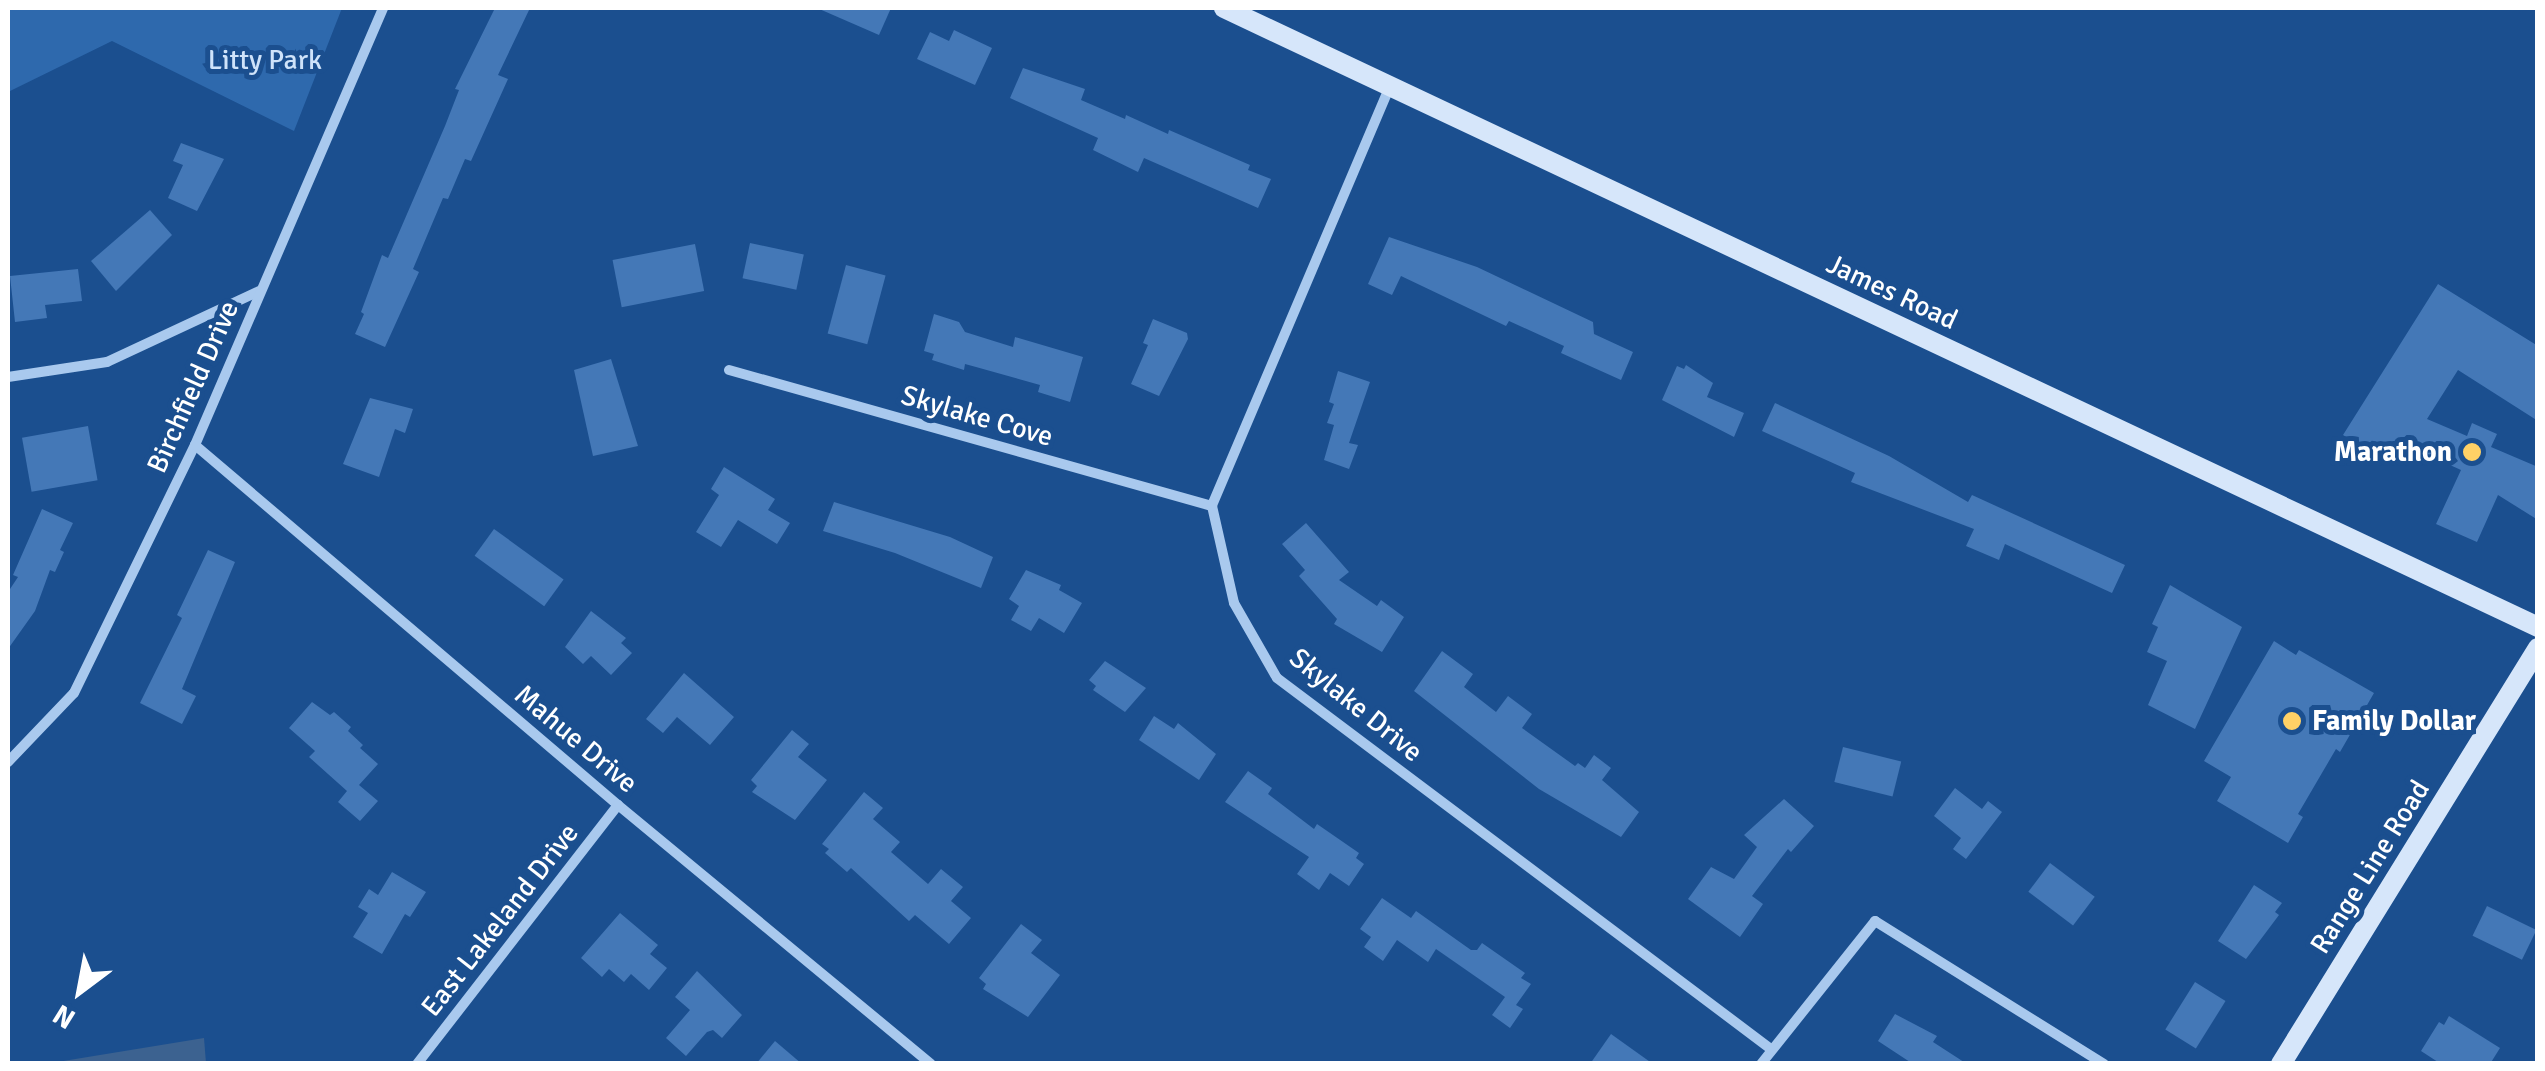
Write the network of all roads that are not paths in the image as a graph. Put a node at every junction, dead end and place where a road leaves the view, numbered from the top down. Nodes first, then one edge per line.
1 (383, 8) edge
2 (1224, 8) edge
3 (1390, 86) junction
4 (260, 291) junction
5 (729, 370) dead end
6 (8, 377) edge
7 (195, 445) junction
8 (1212, 506) junction
9 (2538, 627) edge
10 (2538, 648) edge
11 (8, 762) edge
12 (618, 805) junction
13 (1771, 1048) junction
14 (417, 1064) edge
15 (932, 1064) edge
16 (1761, 1064) edge
17 (2104, 1064) edge
18 (2281, 1064) edge

1 - 4 street, Birchfield Drive
2 - 3 main road, James Road
3 - 8 street
3 - 9 main road, James Road
4 - 6 street
4 - 7 street, Birchfield Drive
5 - 8 street, Skylake Cove
7 - 11 street, Birchfield Drive
7 - 12 street, Mahue Drive
8 - 13 street, Skylake Drive
10 - 18 main road, Range Line Road
12 - 14 street, East Lakeland Drive
12 - 15 street, Mahue Drive
13 - 16 street
13 - 17 street

